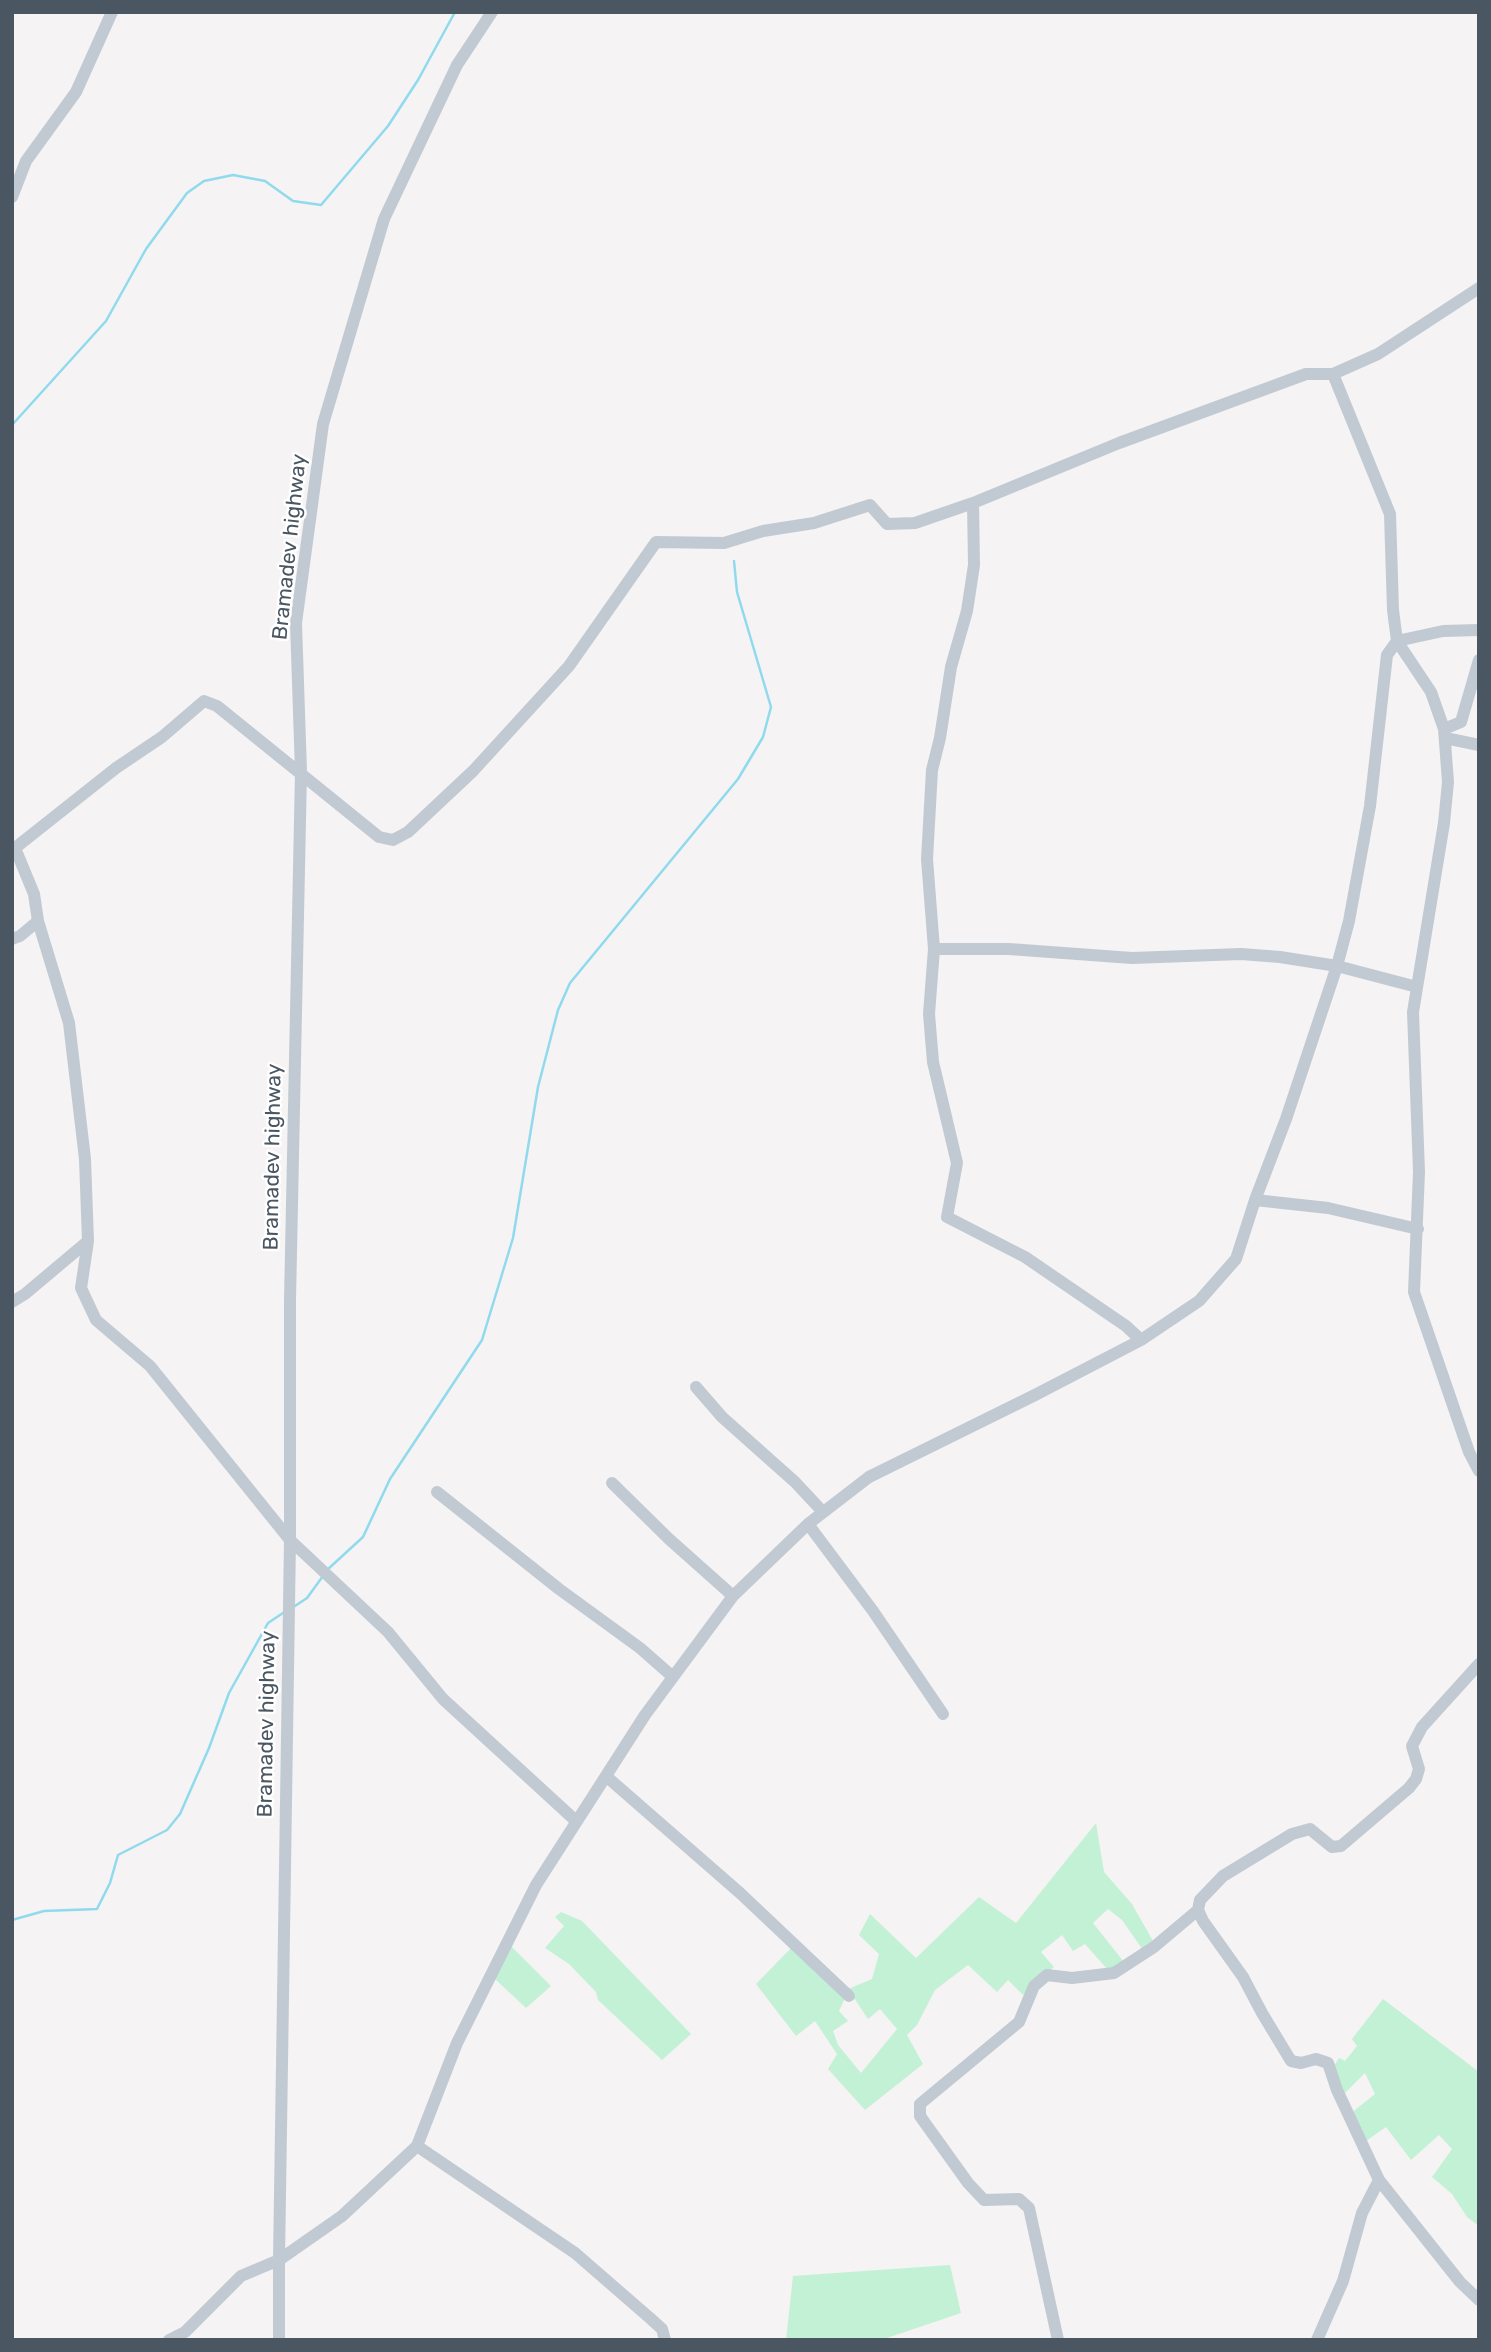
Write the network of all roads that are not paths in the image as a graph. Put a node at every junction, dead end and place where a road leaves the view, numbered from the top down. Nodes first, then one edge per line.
1 (112, 12) edge
2 (492, 12) edge
3 (12, 197) edge
4 (1479, 288) edge
5 (1333, 374) junction
6 (973, 503) junction
7 (1479, 630) edge
8 (1397, 641) junction
9 (1479, 660) edge
10 (1445, 734) junction
11 (1479, 745) edge
12 (301, 772) junction
13 (14, 846) edge
14 (38, 921) junction
15 (12, 939) edge
16 (934, 949) junction
17 (1337, 966) junction
18 (1417, 987) junction
19 (1255, 1200) junction
20 (1418, 1229) junction
21 (88, 1241) junction
22 (12, 1302) edge
23 (1141, 1340) junction
24 (696, 1387) dead end
25 (1474, 1451) edge
26 (1479, 1471) edge
27 (612, 1483) dead end
28 (437, 1492) dead end
29 (823, 1512) junction
30 (808, 1524) junction
31 (290, 1540) junction
32 (733, 1596) junction
33 (1479, 1664) edge
34 (673, 1677) junction
35 (943, 1714) dead end
36 (607, 1777) junction
37 (576, 1821) junction
38 (1198, 1910) junction
39 (849, 1996) dead end
40 (417, 2146) junction
41 (1379, 2180) junction
42 (279, 2260) junction
43 (1479, 2300) edge
44 (169, 2340) edge
45 (279, 2340) edge
46 (665, 2340) edge
47 (1058, 2340) edge
48 (1317, 2340) edge

1 - 3 street
2 - 12 street, Bramadev highway
4 - 5 street
5 - 6 street
5 - 8 street
6 - 12 street
6 - 16 street
7 - 8 street
8 - 10 street
8 - 17 street
9 - 10 street
10 - 11 street
10 - 18 street
12 - 13 street
12 - 31 street, Bramadev highway
13 - 14 street
14 - 15 street
14 - 21 street
16 - 17 street
16 - 23 street
17 - 18 street
17 - 19 street
18 - 20 street
19 - 20 street
19 - 23 street
20 - 25 street
21 - 22 street
21 - 31 street
23 - 29 street
24 - 29 street
25 - 26 street
27 - 32 street
28 - 34 street
29 - 30 street
30 - 32 street
30 - 35 street
31 - 37 street
31 - 42 street, Bramadev highway
32 - 34 street
33 - 38 street
34 - 36 street
36 - 37 street
36 - 39 street
37 - 40 street
38 - 41 street
38 - 47 street
40 - 42 street
40 - 46 street
41 - 43 street
41 - 48 street
42 - 44 street
42 - 45 street, Bramadev highway

